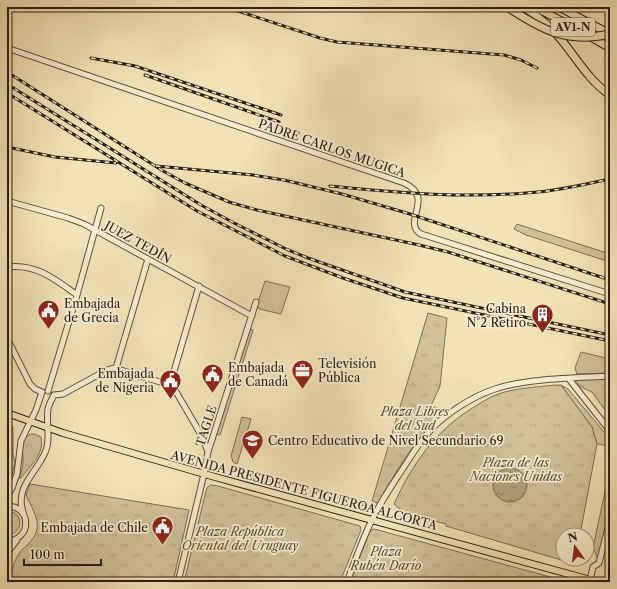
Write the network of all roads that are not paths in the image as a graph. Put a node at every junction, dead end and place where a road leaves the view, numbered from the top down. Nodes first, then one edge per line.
1 (10, 7) edge
2 (507, 7) edge
3 (524, 7) edge
4 (535, 7) edge
5 (559, 7) edge
6 (7, 17) edge
7 (610, 34) edge
8 (7, 48) edge
9 (610, 48) edge
10 (610, 95) edge
11 (7, 201) edge
12 (101, 208) dead end
13 (95, 230) junction
14 (148, 259) junction
15 (7, 267) edge
16 (199, 286) junction
17 (610, 294) edge
18 (77, 295) junction
19 (256, 302) dead end
20 (252, 316) junction
21 (7, 338) edge
22 (116, 368) junction
23 (610, 376) edge
24 (569, 379) junction
25 (170, 385) junction
26 (45, 392) junction
27 (54, 395) junction
28 (7, 413) edge
29 (31, 422) junction
30 (48, 429) junction
31 (610, 431) edge
32 (208, 452) junction
33 (204, 474) junction
34 (7, 497) edge
35 (7, 506) edge
36 (24, 514) junction
37 (372, 520) junction
38 (610, 520) edge
39 (18, 539) junction
40 (7, 541) edge
41 (7, 553) edge
42 (590, 580) junction
43 (178, 582) edge
44 (347, 582) edge
45 (598, 582) edge

1 - 6 street
2 - 7 highway, bridge
3 - 10 highway
4 - 9 highway, AV1-N
5 - 7 highway, AV1-N
8 - 17 street, PADRE CARLOS MUGICA
11 - 13 street, JUEZ TEDÍN
12 - 13 street
13 - 14 street, JUEZ TEDÍN
13 - 18 street
14 - 16 street, JUEZ TEDÍN
14 - 22 street
15 - 18 street
16 - 20 street, JUEZ TEDÍN
16 - 25 street
18 - 26 street
19 - 20 street, TAGLE
20 - 32 street, TAGLE
21 - 26 street
22 - 25 street
22 - 27 street
23 - 24 street
24 - 31 street
24 - 37 street
25 - 32 street
26 - 27 street
26 - 29 street
27 - 30 street
28 - 29 main road, AVENIDA PRESIDENTE FIGUEROA ALCORTA
29 - 30 main road, AVENIDA PRESIDENTE FIGUEROA ALCORTA
29 - 34 street
30 - 33 main road, AVENIDA PRESIDENTE FIGUEROA ALCORTA
30 - 36 street
32 - 33 street, TAGLE
33 - 37 main road, AVENIDA PRESIDENTE FIGUEROA ALCORTA
33 - 43 street, TAGLE
35 - 36 street
36 - 39 street
37 - 42 main road, AVENIDA PRESIDENTE FIGUEROA ALCORTA
37 - 44 street
38 - 42 street
39 - 40 street
39 - 41 street
42 - 45 main road, AVENIDA PRESIDENTE FIGUEROA ALCORTA

